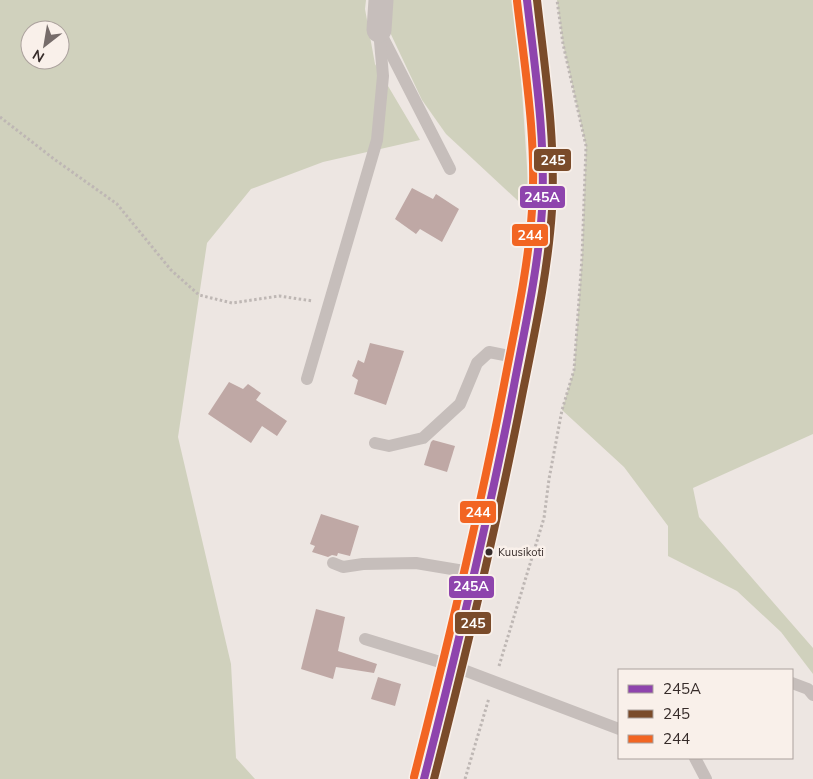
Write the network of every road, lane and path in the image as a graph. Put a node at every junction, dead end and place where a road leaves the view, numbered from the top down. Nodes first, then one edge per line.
1 (381, 0) edge
2 (527, 0) edge
3 (558, 0) edge
4 (379, 30) junction
5 (0, 117) edge
6 (450, 169) dead end
7 (329, 304) junction
8 (519, 358) junction
9 (307, 379) dead end
10 (374, 443) dead end
11 (333, 563) dead end
12 (476, 574) junction
13 (365, 638) dead end
14 (453, 666) junction
15 (494, 681) junction
16 (793, 683) edge
17 (813, 695) edge
18 (618, 729) edge
19 (696, 759) edge
20 (424, 779) edge
21 (466, 779) edge
22 (706, 779) edge

1 - 4 street
2 - 8 street
3 - 15 path
4 - 6 lane
4 - 7 lane
5 - 7 path
7 - 9 lane
8 - 10 lane
8 - 12 street
11 - 12 lane
12 - 14 street
13 - 14 lane
14 - 15 lane
14 - 20 street
15 - 18 lane
15 - 21 path
16 - 17 lane
19 - 22 lane

